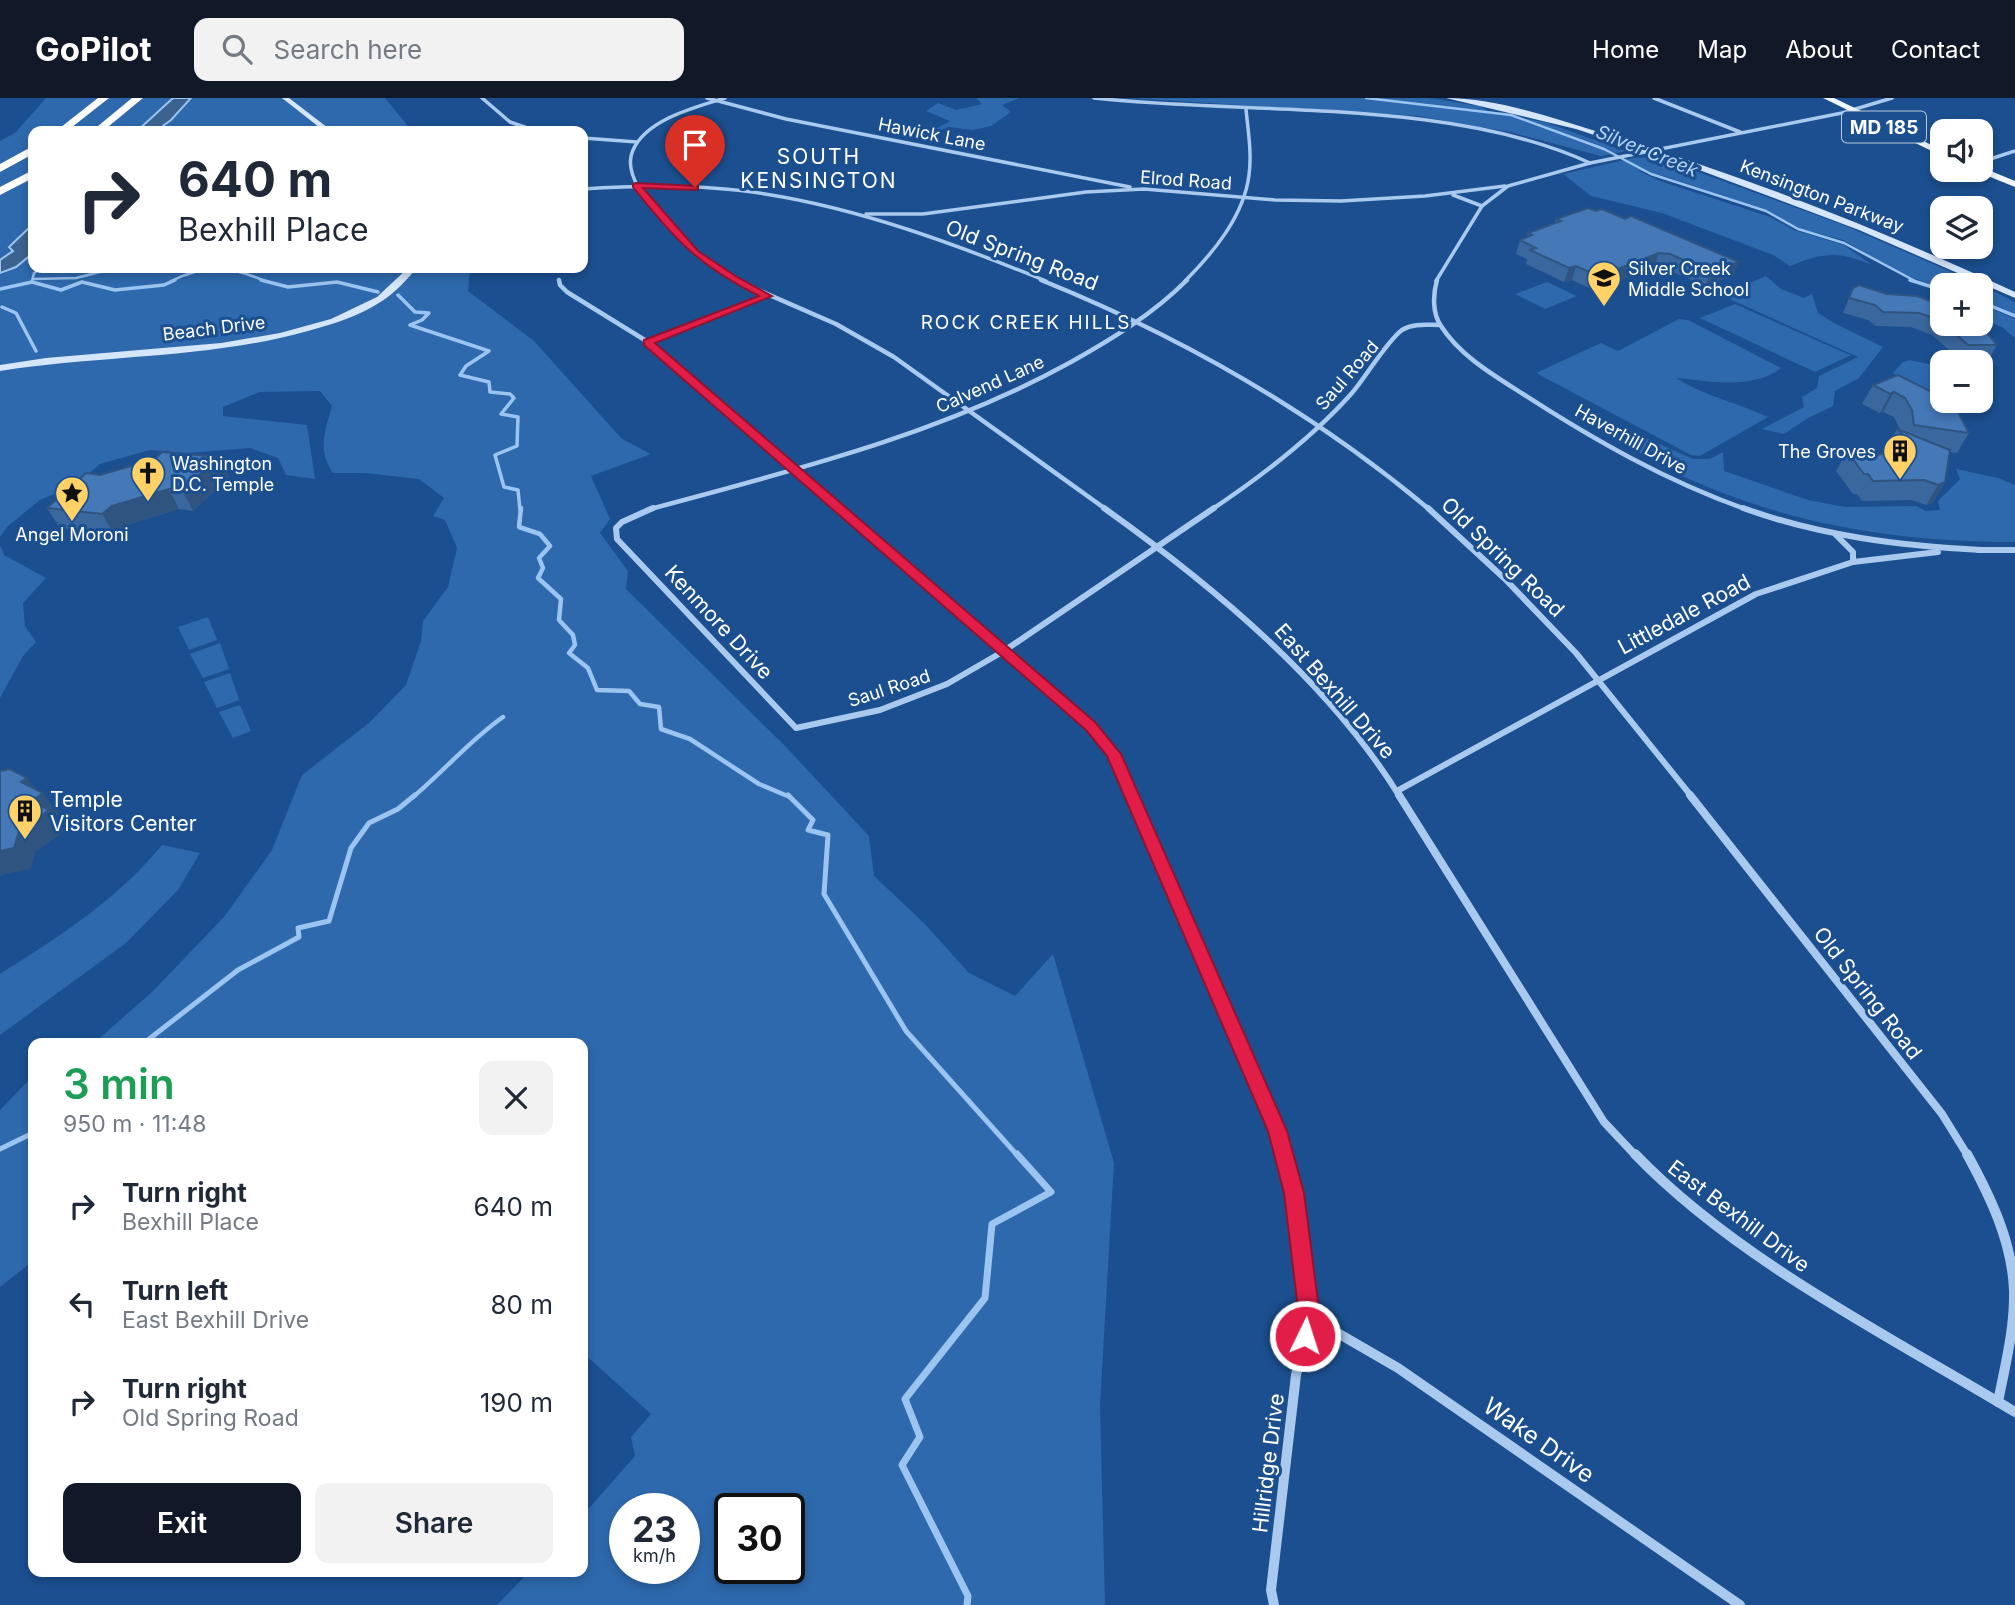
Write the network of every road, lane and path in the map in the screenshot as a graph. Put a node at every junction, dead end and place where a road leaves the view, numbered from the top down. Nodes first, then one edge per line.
1 (104, 98) edge
2 (138, 98) edge
3 (285, 98) edge
4 (482, 98) edge
5 (725, 98) edge
6 (1094, 98) edge
7 (1449, 98) edge
8 (1654, 98) edge
9 (1827, 98) edge
10 (1847, 98) edge
11 (1892, 98) edge
12 (711, 99) edge
13 (1862, 107) junction
14 (1246, 109) junction
15 (1851, 111) junction
16 (68, 126) edge
17 (103, 126) edge
18 (321, 126) edge
19 (522, 126) edge
20 (1741, 132) junction
21 (588, 138) edge
22 (1930, 138) edge
23 (637, 142) junction
24 (1930, 147) edge
25 (1652, 151) junction
26 (2015, 151) edge
27 (28, 152) edge
28 (1993, 159) edge
29 (1590, 163) junction
30 (1993, 166) edge
31 (0, 169) edge
32 (1993, 170) edge
33 (2015, 173) edge
34 (28, 176) edge
35 (1076, 177) junction
36 (2015, 184) edge
37 (636, 186) junction
38 (1508, 186) junction
39 (1144, 189) junction
40 (588, 190) edge
41 (0, 192) edge
42 (1074, 194) junction
43 (1448, 194) junction
44 (1243, 198) junction
45 (1482, 206) junction
46 (854, 214) junction
47 (923, 214) junction
48 (908, 230) junction
49 (409, 273) edge
50 (559, 279) dead end
51 (2015, 295) edge
52 (767, 296) junction
53 (1140, 321) junction
54 (1439, 325) junction
55 (648, 342) junction
56 (0, 368) edge
57 (967, 412) junction
58 (1321, 426) junction
59 (794, 469) junction
60 (1834, 533) junction
61 (617, 539) joint
62 (1158, 547) junction
63 (1982, 550) junction
64 (2015, 550) edge
65 (1853, 562) junction
66 (1004, 651) junction
67 (1598, 679) junction
68 (796, 728) joint
69 (1397, 791) junction
70 (1310, 1317) junction
71 (1998, 1402) junction
72 (2015, 1412) edge
73 (1274, 1605) edge
74 (1740, 1605) edge

1 - 16 highway
2 - 17 highway
3 - 18 street
4 - 19 street
5 - 12 street
6 - 14 street
7 - 25 street, Kensington Parkway
8 - 20 street
9 - 15 main road, MD 185
10 - 13 main road, MD 185
11 - 13 street
12 - 23 street
12 - 35 street, Hawick Lane
13 - 15 street
13 - 22 main road, MD 185
14 - 29 street
14 - 44 street, Calvend Lane
15 - 20 street
15 - 24 main road, MD 185
20 - 25 street
21 - 23 street
23 - 37 street
25 - 29 street
25 - 51 street, Kensington Parkway
26 - 28 street
27 - 31 highway
29 - 38 street
30 - 33 main road
32 - 36 main road
34 - 41 highway
35 - 39 street, Hawick Lane
35 - 42 street
37 - 40 street, Old Spring Road
37 - 46 street, Old Spring Road
37 - 52 street, East Bexhill Drive
38 - 43 street, Elrod Road
38 - 45 street
39 - 42 street, Elrod Road
39 - 44 street, Elrod Road
42 - 47 street, Elrod Road
43 - 44 street, Elrod Road
43 - 45 street, Elrod Road
44 - 53 street, Calvend Lane
45 - 54 street
46 - 47 street, Elrod Road
46 - 48 street, Old Spring Road
47 - 48 street
48 - 53 street, Old Spring Road
49 - 56 street, Beach Drive
50 - 55 street, Hillridge Drive
52 - 55 street
52 - 57 street, East Bexhill Drive
53 - 57 street, Calvend Lane
53 - 58 street, Old Spring Road
54 - 58 street, Saul Road
54 - 60 street, Haverhill Drive
55 - 59 street, Hillridge Drive
57 - 59 street, Calvend Lane
57 - 62 street, East Bexhill Drive
58 - 62 street, Saul Road
58 - 67 street, Old Spring Road
59 - 61 street, Calvend Lane
59 - 66 street, Hillridge Drive
60 - 63 street, Haverhill Drive
60 - 65 street
61 - 68 street, Kenmore Drive
62 - 66 street, Saul Road
62 - 69 street, East Bexhill Drive
63 - 64 street, Littledale Road
63 - 65 street, Littledale Road
65 - 67 street, Littledale Road
66 - 68 street, Saul Road
66 - 70 street, Hillridge Drive
67 - 69 street, Littledale Road
67 - 71 street, Old Spring Road
69 - 71 street, East Bexhill Drive
70 - 73 street, Hillridge Drive
70 - 74 street, Wake Drive
71 - 72 street, East Bexhill Drive

